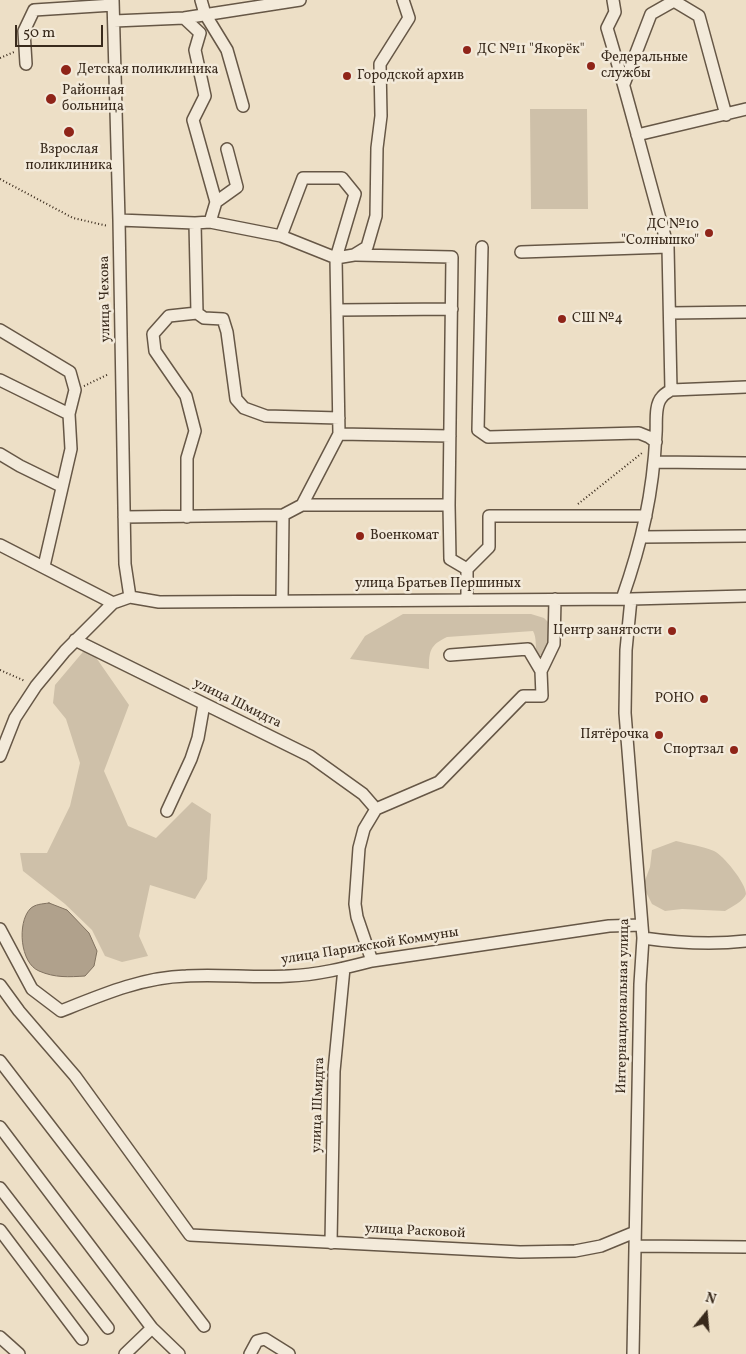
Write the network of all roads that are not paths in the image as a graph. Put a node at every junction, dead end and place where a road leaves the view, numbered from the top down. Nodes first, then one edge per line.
1 (201, 0) edge
2 (300, 0) edge
3 (403, 0) edge
4 (613, 0) edge
5 (674, 0) edge
6 (113, 2) edge
7 (67, 4) edge
8 (205, 14) junction
9 (184, 18) junction
10 (114, 21) junction
11 (26, 64) dead end
12 (624, 84) junction
13 (243, 106) dead end
14 (746, 109) edge
15 (726, 115) junction
16 (637, 136) junction
17 (227, 149) dead end
18 (216, 202) junction
19 (210, 222) junction
20 (195, 223) junction
21 (119, 224) junction
22 (281, 236) junction
23 (482, 247) dead end
24 (668, 247) junction
25 (521, 252) dead end
26 (354, 254) junction
27 (336, 258) junction
28 (452, 309) junction
29 (337, 310) junction
30 (746, 312) edge
31 (670, 313) junction
32 (197, 314) junction
33 (0, 330) edge
34 (0, 380) edge
35 (746, 387) edge
36 (671, 390) junction
37 (69, 414) junction
38 (339, 418) junction
39 (339, 434) junction
40 (450, 436) junction
41 (656, 442) junction
42 (0, 454) edge
43 (655, 462) junction
44 (746, 463) edge
45 (61, 486) junction
46 (302, 505) junction
47 (449, 505) junction
48 (283, 515) junction
49 (646, 516) junction
50 (124, 517) junction
51 (187, 517) junction
52 (746, 536) edge
53 (642, 537) junction
54 (0, 545) edge
55 (44, 566) junction
56 (467, 569) junction
57 (746, 596) edge
58 (130, 598) junction
59 (467, 599) junction
60 (555, 599) junction
61 (626, 599) junction
62 (282, 600) junction
63 (113, 603) junction
64 (75, 640) junction
65 (450, 655) dead end
66 (542, 670) junction
67 (204, 704) junction
68 (0, 756) edge
69 (376, 809) junction
70 (167, 810) dead end
71 (642, 925) junction
72 (0, 929) edge
73 (643, 938) junction
74 (746, 941) edge
75 (372, 961) junction
76 (344, 968) junction
77 (0, 985) edge
78 (0, 1061) edge
79 (0, 1127) edge
80 (0, 1188) edge
81 (0, 1230) edge
82 (635, 1232) junction
83 (331, 1243) junction
84 (635, 1246) junction
85 (746, 1246) edge
86 (204, 1326) dead end
87 (108, 1328) dead end
88 (152, 1328) junction
89 (0, 1337) edge
90 (82, 1339) dead end
91 (19, 1354) edge
92 (125, 1354) edge
93 (179, 1354) edge
94 (250, 1354) edge
95 (290, 1354) edge
96 (634, 1354) edge

1 - 8 street
2 - 8 street
3 - 26 street
4 - 12 street
5 - 12 street
5 - 15 street
6 - 7 street
6 - 10 street, улица Чехова
7 - 11 street
8 - 9 street
8 - 13 street
9 - 10 street
9 - 18 street
10 - 21 street, улица Чехова
12 - 16 street
14 - 15 street
15 - 16 street
16 - 24 street
17 - 18 street
18 - 19 street
19 - 20 street
19 - 22 street
20 - 21 street
20 - 32 street
21 - 50 street, улица Чехова
22 - 27 street
22 - 27 street
23 - 41 street
24 - 25 street
24 - 31 street
26 - 27 street
26 - 28 street
27 - 29 street
28 - 29 street
28 - 40 street
29 - 38 street
30 - 31 street
31 - 36 street
32 - 38 street
32 - 51 street
33 - 37 street
34 - 37 street
35 - 36 street
36 - 41 street, Интернациональная улица
37 - 45 street
38 - 39 street
39 - 40 street
39 - 46 street
40 - 47 street
41 - 43 street, Интернациональная улица
42 - 45 street
43 - 44 street
43 - 49 street, Интернациональная улица
45 - 55 street
46 - 47 street
46 - 48 street
47 - 56 street
48 - 51 street
48 - 62 street
49 - 53 street, Интернациональная улица
49 - 56 street
50 - 51 street
50 - 58 street, улица Чехова
52 - 53 street
53 - 61 street, Интернациональная улица
54 - 55 street
55 - 63 street
56 - 59 street
57 - 61 street, улица Братьев Першиных
58 - 62 street, улица Братьев Першиных
58 - 63 street
59 - 60 street, улица Братьев Першиных
59 - 62 street, улица Братьев Першиных
60 - 61 street, улица Братьев Першиных
60 - 66 street
61 - 71 street, Интернациональная улица
63 - 64 street
64 - 67 street, улица Шмидта
64 - 68 street
65 - 66 street
66 - 69 street
67 - 69 street, улица Шмидта
67 - 70 street
69 - 75 street
71 - 73 street, Интернациональная улица
71 - 75 street, улица Парижской Коммуны
72 - 76 street, улица Парижской Коммуны
73 - 74 street
73 - 82 street, Интернациональная улица
75 - 76 street, улица Парижской Коммуны
76 - 83 street, улица Шмидта
77 - 83 street, улица Расковой
78 - 86 street
79 - 88 street
80 - 87 street
81 - 90 street
82 - 83 street, улица Расковой
82 - 84 street, Интернациональная улица
84 - 85 street
84 - 96 street, Интернациональная улица
88 - 92 street
88 - 93 street
89 - 91 street
94 - 95 street

